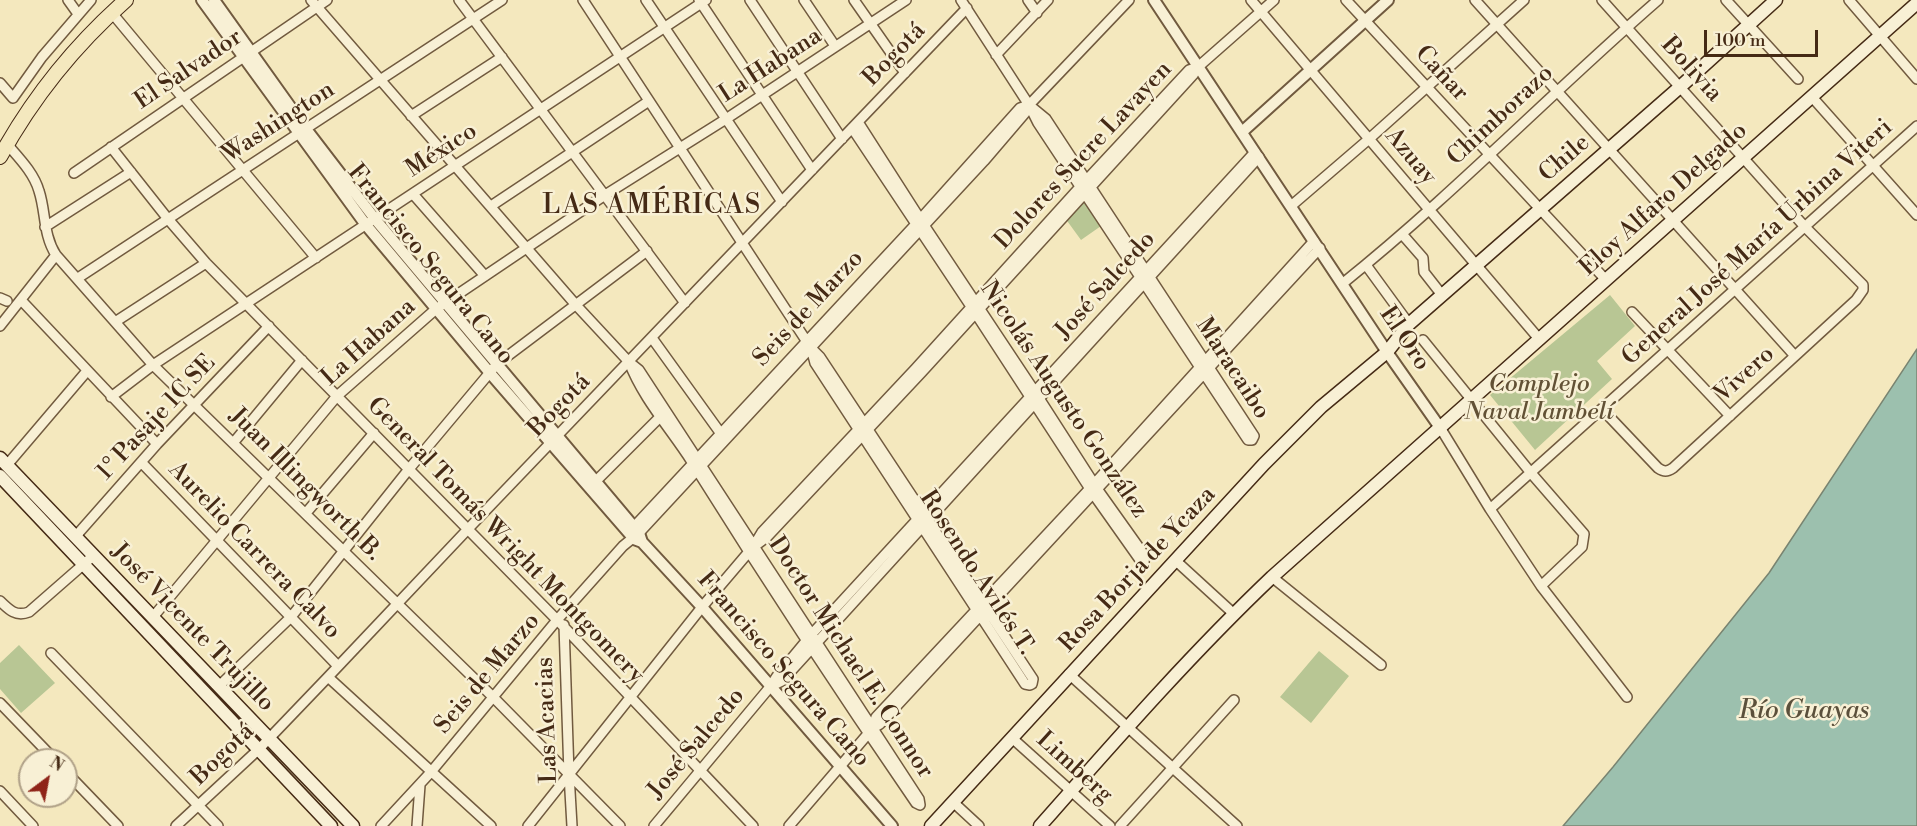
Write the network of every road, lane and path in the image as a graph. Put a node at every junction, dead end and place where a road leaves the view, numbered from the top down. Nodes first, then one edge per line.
1 (68, 0) edge
2 (91, 0) edge
3 (126, 0) edge
4 (202, 0) edge
5 (214, 0) edge
6 (327, 0) edge
7 (459, 0) edge
8 (502, 0) edge
9 (583, 0) edge
10 (646, 0) edge
11 (750, 0) edge
12 (804, 0) edge
13 (854, 0) edge
14 (906, 0) edge
15 (1028, 0) edge
16 (1048, 0) edge
17 (1129, 0) edge
18 (1154, 0) edge
19 (1251, 0) edge
20 (1274, 0) edge
21 (1346, 0) edge
22 (1389, 0) edge
23 (1475, 0) edge
24 (1524, 0) edge
25 (1602, 0) edge
26 (1658, 0) edge
27 (1726, 0) edge
28 (1776, 0) edge
29 (1849, 0) edge
30 (702, 1) edge
31 (314, 3) edge
32 (1917, 3) edge
33 (964, 4) edge
34 (1260, 11) junction
35 (112, 13) junction
36 (1036, 13) junction
37 (78, 14) junction
38 (473, 19) junction
39 (1365, 21) junction
40 (870, 23) junction
41 (1497, 24) junction
42 (1748, 24) junction
43 (664, 27) junction
44 (1626, 28) junction
45 (1881, 35) junction
46 (835, 46) junction
47 (247, 54) junction
48 (996, 56) junction
49 (502, 57) junction
50 (620, 57) junction
51 (1198, 67) junction
52 (1311, 70) junction
53 (796, 71) junction
54 (905, 73) junction
55 (1917, 79) edge
56 (380, 80) junction
57 (1798, 80) dead end
58 (0, 83) edge
59 (1426, 87) junction
60 (1680, 87) junction
61 (1557, 90) junction
62 (763, 94) junction
63 (1812, 97) junction
64 (182, 98) junction
65 (649, 101) junction
66 (1029, 105) junction
67 (541, 109) junction
68 (411, 116) junction
69 (726, 119) junction
70 (855, 125) junction
71 (1917, 126) edge
72 (303, 131) junction
73 (1242, 132) junction
74 (842, 139) junction
75 (1369, 139) junction
76 (7, 144) junction
77 (111, 147) junction
78 (680, 148) junction
79 (1609, 149) junction
80 (572, 151) junction
81 (1257, 154) junction
82 (1488, 154) junction
83 (1743, 156) junction
84 (0, 157) edge
85 (1873, 165) junction
86 (454, 166) junction
87 (813, 170) junction
88 (242, 171) junction
89 (131, 172) junction
90 (74, 173) dead end
91 (1085, 187) junction
92 (413, 194) junction
93 (605, 195) junction
94 (782, 202) junction
95 (490, 206) junction
96 (1291, 206) junction
97 (1539, 209) junction
98 (1430, 210) junction
99 (1917, 215) edge
100 (168, 219) junction
101 (1673, 220) junction
102 (370, 222) junction
103 (920, 225) junction
104 (45, 227) junction
105 (1805, 227) junction
106 (1402, 234) junction
107 (742, 243) junction
108 (1317, 245) junction
109 (526, 248) junction
110 (647, 251) junction
111 (56, 255) junction
112 (316, 258) junction
113 (206, 263) junction
114 (1366, 265) junction
115 (1475, 266) junction
116 (485, 276) junction
117 (1145, 277) junction
118 (78, 278) junction
119 (1606, 280) junction
120 (1342, 284) junction
121 (1735, 290) junction
122 (1442, 295) junction
123 (21, 300) junction
124 (1856, 300) joint
125 (685, 303) junction
126 (247, 304) junction
127 (576, 305) junction
128 (440, 306) junction
129 (976, 308) junction
130 (1632, 312) dead end
131 (116, 322) junction
132 (1409, 324) junction
133 (0, 326) edge
134 (269, 326) junction
135 (652, 338) junction
136 (1423, 340) dead end
137 (1540, 340) junction
138 (808, 345) junction
139 (1667, 351) junction
140 (1387, 352) junction
141 (1796, 356) junction
142 (302, 360) junction
143 (629, 362) junction
144 (153, 365) junction
145 (493, 368) junction
146 (1204, 368) junction
147 (87, 370) junction
148 (337, 396) junction
149 (111, 397) junction
150 (1035, 398) junction
151 (1472, 401) junction
152 (194, 404) junction
153 (1602, 409) junction
154 (1730, 416) junction
155 (660, 417) junction
156 (864, 429) junction
157 (1441, 429) junction
158 (374, 433) junction
159 (723, 437) junction
160 (554, 440) junction
161 (234, 442) junction
162 (157, 444) junction
163 (141, 462) junction
164 (697, 464) junction
165 (2, 467) edge
166 (409, 469) junction
167 (1531, 473) junction
168 (270, 478) junction
169 (594, 484) junction
170 (1094, 489) junction
171 (1490, 509) junction
172 (306, 513) junction
173 (923, 520) junction
174 (468, 529) junction
175 (635, 534) junction
176 (75, 537) junction
177 (217, 540) junction
178 (751, 550) junction
179 (343, 551) junction
180 (93, 556) junction
181 (1175, 560) junction
182 (84, 565) junction
183 (1272, 577) junction
184 (1541, 586) junction
185 (0, 601) edge
186 (397, 603) junction
187 (702, 607) junction
188 (982, 609) junction
189 (1234, 614) junction
190 (153, 617) junction
191 (291, 617) junction
192 (562, 620) junction
193 (812, 641) junction
194 (51, 653) dead end
195 (1381, 665) dead end
196 (338, 666) junction
197 (1069, 674) junction
198 (328, 677) junction
199 (219, 686) junction
200 (770, 687) junction
201 (1627, 697) dead end
202 (494, 698) junction
203 (630, 698) junction
204 (1234, 700) dead end
205 (0, 703) edge
206 (1128, 727) junction
207 (871, 731) junction
208 (269, 738) junction
209 (1012, 738) junction
210 (43, 748) edge
211 (259, 749) junction
212 (839, 766) junction
213 (1173, 768) junction
214 (700, 771) junction
215 (431, 772) junction
216 (569, 774) junction
217 (78, 784) edge
218 (420, 785) junction
219 (0, 791) edge
220 (1071, 791) junction
221 (952, 802) junction
222 (198, 806) junction
223 (33, 826) edge
224 (118, 826) edge
225 (176, 826) edge
226 (218, 826) edge
227 (331, 826) edge
228 (353, 826) edge
229 (381, 826) edge
230 (417, 826) edge
231 (491, 826) edge
232 (528, 826) edge
233 (573, 826) edge
234 (620, 826) edge
235 (654, 826) edge
236 (753, 826) edge
237 (789, 826) edge
238 (892, 826) edge
239 (931, 826) edge
240 (979, 826) edge
241 (1040, 826) edge
242 (1110, 826) edge
243 (1120, 826) edge
244 (1237, 826) edge

1 - 37 street
2 - 37 street
3 - 35 main road
4 - 47 street, Francisco Segura Cano
5 - 47 street, Francisco Segura Cano
6 - 31 street, El Salvador
7 - 38 street
8 - 38 street, Washington
9 - 50 street, Rosendo Avilés T.
10 - 43 street
11 - 53 street
12 - 46 street
13 - 40 street
14 - 40 street, La Habana
15 - 36 street
16 - 36 street
17 - 66 street, Seis de Marzo
18 - 51 street, El Oro
19 - 34 street, Azuay
20 - 34 street, Dolores Sucre Lavayen
21 - 39 street, Cañar
22 - 39 street
23 - 41 street
24 - 41 street
25 - 44 street, Bolivia
26 - 44 street, Chimborazo
27 - 42 street
28 - 42 main road, Chile
29 - 45 street
30 - 43 street, México
30 - 62 street
31 - 47 street, El Salvador
31 - 56 street, Doctor Michael E. Connor
32 - 45 main road, Eloy Alfaro Delgado
33 - 48 street, Maracaibo
33 - 54 street, Bogotá
34 - 51 street, Dolores Sucre Lavayen
34 - 52 street, Azuay
35 - 64 street
35 - 76 main road
36 - 48 street
37 - 58 street
38 - 49 street
38 - 56 street, Washington
39 - 52 street
39 - 59 street, Cañar
40 - 46 street, La Habana
40 - 54 street
41 - 59 street
41 - 61 street
42 - 57 street
42 - 60 main road, Chile
43 - 50 street, México
43 - 69 street
44 - 60 street, Bolivia
44 - 61 street, Chimborazo
45 - 55 street
45 - 63 main road, Eloy Alfaro Delgado
46 - 53 street, La Habana
47 - 64 street, El Salvador
47 - 72 street, Francisco Segura Cano
48 - 66 street, Maracaibo
49 - 67 street
49 - 68 street
50 - 65 street, Rosendo Avilés T.
50 - 67 street, México
51 - 73 street, El Oro
51 - 91 street, Dolores Sucre Lavayen
52 - 73 street
52 - 75 street, Azuay
53 - 62 street, La Habana
53 - 74 street
54 - 70 street, Bogotá
56 - 68 street, Doctor Michael E. Connor
56 - 72 street, Washington
59 - 75 street
59 - 82 street, Cañar
60 - 79 main road, Chile
60 - 83 street, Bolivia
61 - 79 street
61 - 82 street, Chimborazo
62 - 69 street, La Habana
62 - 87 street
63 - 83 main road, Eloy Alfaro Delgado
63 - 85 street
64 - 77 street, El Salvador
64 - 88 street
65 - 78 street, Rosendo Avilés T.
65 - 80 street
66 - 91 street, Maracaibo
66 - 103 street, Seis de Marzo
67 - 80 street
67 - 86 street, México
68 - 86 street, Doctor Michael E. Connor
69 - 78 street, La Habana
69 - 94 street
70 - 74 street, Bogotá
70 - 103 street, Nicolás Augusto González
71 - 85 street, General José María Urbina Viteri
72 - 88 street, Washington
72 - 102 street, Francisco Segura Cano
73 - 81 street, El Oro
74 - 87 street, Bogotá
75 - 96 street
75 - 98 street, Azuay
76 - 84 main road
76 - 104 street, Juan Illingworth B.
77 - 89 street, General Tomás Wright Montgomery
77 - 90 street, El Salvador
78 - 93 street, La Habana
78 - 107 street, Rosendo Avilés T.
79 - 97 main road, Chile
79 - 101 street
80 - 93 street
80 - 95 street
81 - 96 street, El Oro
81 - 117 street, José Salcedo
82 - 97 street, Cañar
82 - 98 street, Chimborazo
83 - 101 main road, Eloy Alfaro Delgado
83 - 105 street, Bolivia
85 - 99 street
85 - 105 street, General José María Urbina Viteri
86 - 92 street, México
86 - 95 street, Doctor Michael E. Connor
87 - 94 street, Bogotá
88 - 100 street, Washington
88 - 112 street
89 - 100 street, General Tomás Wright Montgomery
89 - 104 street
91 - 117 street, Maracaibo
91 - 129 street, Dolores Sucre Lavayen
92 - 102 street, México
92 - 116 street
93 - 109 street, La Habana
93 - 110 street
94 - 107 street, Bogotá
95 - 109 street, Doctor Michael E. Connor
96 - 108 street, El Oro
97 - 115 main road, Chile
97 - 119 street, Cañar
98 - 106 street, Chimborazo
98 - 115 street, Azuay
100 - 113 street, General Tomás Wright Montgomery
100 - 118 street, Washington
101 - 119 main road, Eloy Alfaro Delgado
101 - 121 street
102 - 112 street, México
102 - 128 street, Francisco Segura Cano
103 - 129 street, Nicolás Augusto González
103 - 138 street, Seis de Marzo
104 - 111 street, Juan Illingworth B.
105 - 121 street, General José María Urbina Viteri
105 - 124 street, Bolivia
106 - 114 street, Chimborazo
106 - 122 street
107 - 125 street, Bogotá
107 - 138 street, Rosendo Avilés T.
108 - 120 street, El Oro
108 - 146 street
109 - 116 street, La Habana
109 - 127 street, Doctor Michael E. Connor
110 - 125 street
110 - 127 street
111 - 118 street, Juan Illingworth B.
111 - 123 street
112 - 126 street, México
113 - 126 street, General Tomás Wright Montgomery
113 - 131 street
114 - 120 street, Chimborazo
114 - 132 street
115 - 122 main road, Chile
115 - 137 street, Azuay
116 - 128 street, La Habana
117 - 146 street, Maracaibo
117 - 150 street, José Salcedo
118 - 131 street, Juan Illingworth B.
119 - 137 main road, Eloy Alfaro Delgado
120 - 140 street, El Oro
121 - 139 street, General José María Urbina Viteri
121 - 141 street
122 - 132 main road, Chile
123 - 133 street
123 - 147 street, Aurelio Carrera Calvo
124 - 141 street, Vivero
125 - 135 street, Bogotá
126 - 134 street, General Tomás Wright Montgomery
126 - 144 street, México
127 - 143 street, Doctor Michael E. Connor
127 - 145 street
128 - 145 street, Francisco Segura Cano
128 - 148 street, La Habana
129 - 150 street, Nicolás Augusto González
129 - 156 street, Dolores Sucre Lavayen
130 - 139 street
131 - 144 street, Juan Illingworth B.
132 - 140 main road, Chile
134 - 142 street, General Tomás Wright Montgomery
134 - 152 street, 1° Pasaje 1C SE
135 - 143 street, Bogotá
135 - 159 street
136 - 151 street
137 - 151 main road, Eloy Alfaro Delgado
138 - 156 street, Rosendo Avilés T.
138 - 159 street, Seis de Marzo
139 - 153 street, General José María Urbina Viteri
139 - 154 street
140 - 157 street, El Oro
140 - 181 main road, Rosa Borja de Ycaza
141 - 154 street, Vivero
142 - 148 street, General Tomás Wright Montgomery
142 - 161 street
143 - 155 street, Doctor Michael E. Connor
143 - 160 street, Bogotá
143 - 164 street, Doctor Michael E. Connor
144 - 149 street, México
144 - 152 street, Juan Illingworth B.
145 - 160 street, Francisco Segura Cano
145 - 166 street
146 - 146 street, Maracaibo
146 - 170 street
147 - 149 street, Aurelio Carrera Calvo
147 - 165 street
148 - 158 street, General Tomás Wright Montgomery
148 - 168 street, La Habana
149 - 162 street, Aurelio Carrera Calvo
150 - 170 street, Nicolás Augusto González
150 - 173 street, José Salcedo
151 - 157 main road, Eloy Alfaro Delgado
151 - 167 street
152 - 161 street, Juan Illingworth B.
152 - 162 street, 1° Pasaje 1C SE
153 - 154 street, Vivero
153 - 167 street, General José María Urbina Viteri
155 - 164 street, Doctor Michael E. Connor
155 - 169 street
156 - 173 street, Rosendo Avilés T.
156 - 178 street, Dolores Sucre Lavayen
157 - 171 street, El Oro
157 - 183 main road, Eloy Alfaro Delgado
158 - 166 street, General Tomás Wright Montgomery
158 - 172 street
159 - 164 street, Seis de Marzo
160 - 169 street, Francisco Segura Cano
160 - 174 street, Bogotá
161 - 168 street, Juan Illingworth B.
162 - 163 street, 1° Pasaje 1C SE
163 - 176 street, 1° Pasaje 1C SE
163 - 177 street, Aurelio Carrera Calvo
164 - 175 street, Seis de Marzo
164 - 178 street, Doctor Michael E. Connor
165 - 176 main road, José Vicente Trujillo
165 - 182 main road, José Vicente Trujillo
166 - 174 street, General Tomás Wright Montgomery
166 - 179 street
167 - 171 street, General José María Urbina Viteri
167 - 184 street
168 - 172 street, Juan Illingworth B.
168 - 177 street, La Habana
169 - 175 street, Francisco Segura Cano
170 - 170 street, Nicolás Augusto González
170 - 188 street
171 - 184 street, El Oro
172 - 179 street, Juan Illingworth B.
173 - 188 street, Rosendo Avilés T.
173 - 193 street, José Salcedo
174 - 186 street, Bogotá
174 - 192 street, General Tomás Wright Montgomery
175 - 187 street, Francisco Segura Cano
175 - 192 street, Seis de Marzo
176 - 180 main road, José Vicente Trujillo
177 - 190 street, La Habana
177 - 191 street, Aurelio Carrera Calvo
178 - 187 street, Dolores Sucre Lavayen
178 - 193 street, Doctor Michael E. Connor
179 - 186 street, Juan Illingworth B.
179 - 191 street
180 - 182 street
180 - 190 main road, José Vicente Trujillo
181 - 189 street
181 - 197 main road, Rosa Borja de Ycaza
182 - 185 street
182 - 211 main road, José Vicente Trujillo
183 - 189 main road, Eloy Alfaro Delgado
183 - 195 street
184 - 201 street, El Oro
186 - 196 street, Bogotá
186 - 202 street, Juan Illingworth B.
187 - 200 street, Francisco Segura Cano
187 - 203 street, Dolores Sucre Lavayen
188 - 188 street, Rosendo Avilés T.
188 - 207 street
189 - 206 main road, Eloy Alfaro Delgado
190 - 199 main road, José Vicente Trujillo
191 - 196 street, Aurelio Carrera Calvo
191 - 199 street
192 - 202 street, Seis de Marzo
192 - 203 street, General Tomás Wright Montgomery
192 - 216 street, Las Acacias
193 - 200 street, José Salcedo
193 - 207 street, Doctor Michael E. Connor
194 - 222 street
196 - 198 street, Bogotá
197 - 206 street
197 - 209 main road, Rosa Borja de Ycaza
198 - 208 street, Bogotá
198 - 215 street, Aurelio Carrera Calvo
199 - 208 main road, José Vicente Trujillo
200 - 212 street, Francisco Segura Cano
200 - 214 street, José Salcedo
202 - 215 street, Seis de Marzo
202 - 216 street, Juan Illingworth B.
203 - 214 street, General Tomás Wright Montgomery
203 - 216 street, Dolores Sucre Lavayen
204 - 213 street
205 - 210 street
206 - 213 street
206 - 220 main road, Eloy Alfaro Delgado
207 - 207 street, Doctor Michael E. Connor
207 - 212 street
208 - 211 street, Bogotá
208 - 228 main road, José Vicente Trujillo
209 - 220 street, Limberg
209 - 221 main road, Rosa Borja de Ycaza
211 - 222 street, Bogotá
211 - 227 main road, José Vicente Trujillo
212 - 237 street
212 - 238 street, Francisco Segura Cano
213 - 243 street
213 - 244 street
214 - 235 street, José Salcedo
214 - 236 street, General Tomás Wright Montgomery
215 - 218 street, Seis de Marzo
215 - 231 street, Aurelio Carrera Calvo
216 - 232 street, Dolores Sucre Lavayen
216 - 233 street, Las Acacias
216 - 234 street, Juan Illingworth B.
217 - 224 street
218 - 229 street, Seis de Marzo
218 - 230 street
219 - 223 street
220 - 241 main road, Eloy Alfaro Delgado
220 - 242 street, Limberg
221 - 239 main road, Rosa Borja de Ycaza
221 - 240 street
222 - 225 street, Bogotá
222 - 226 street

